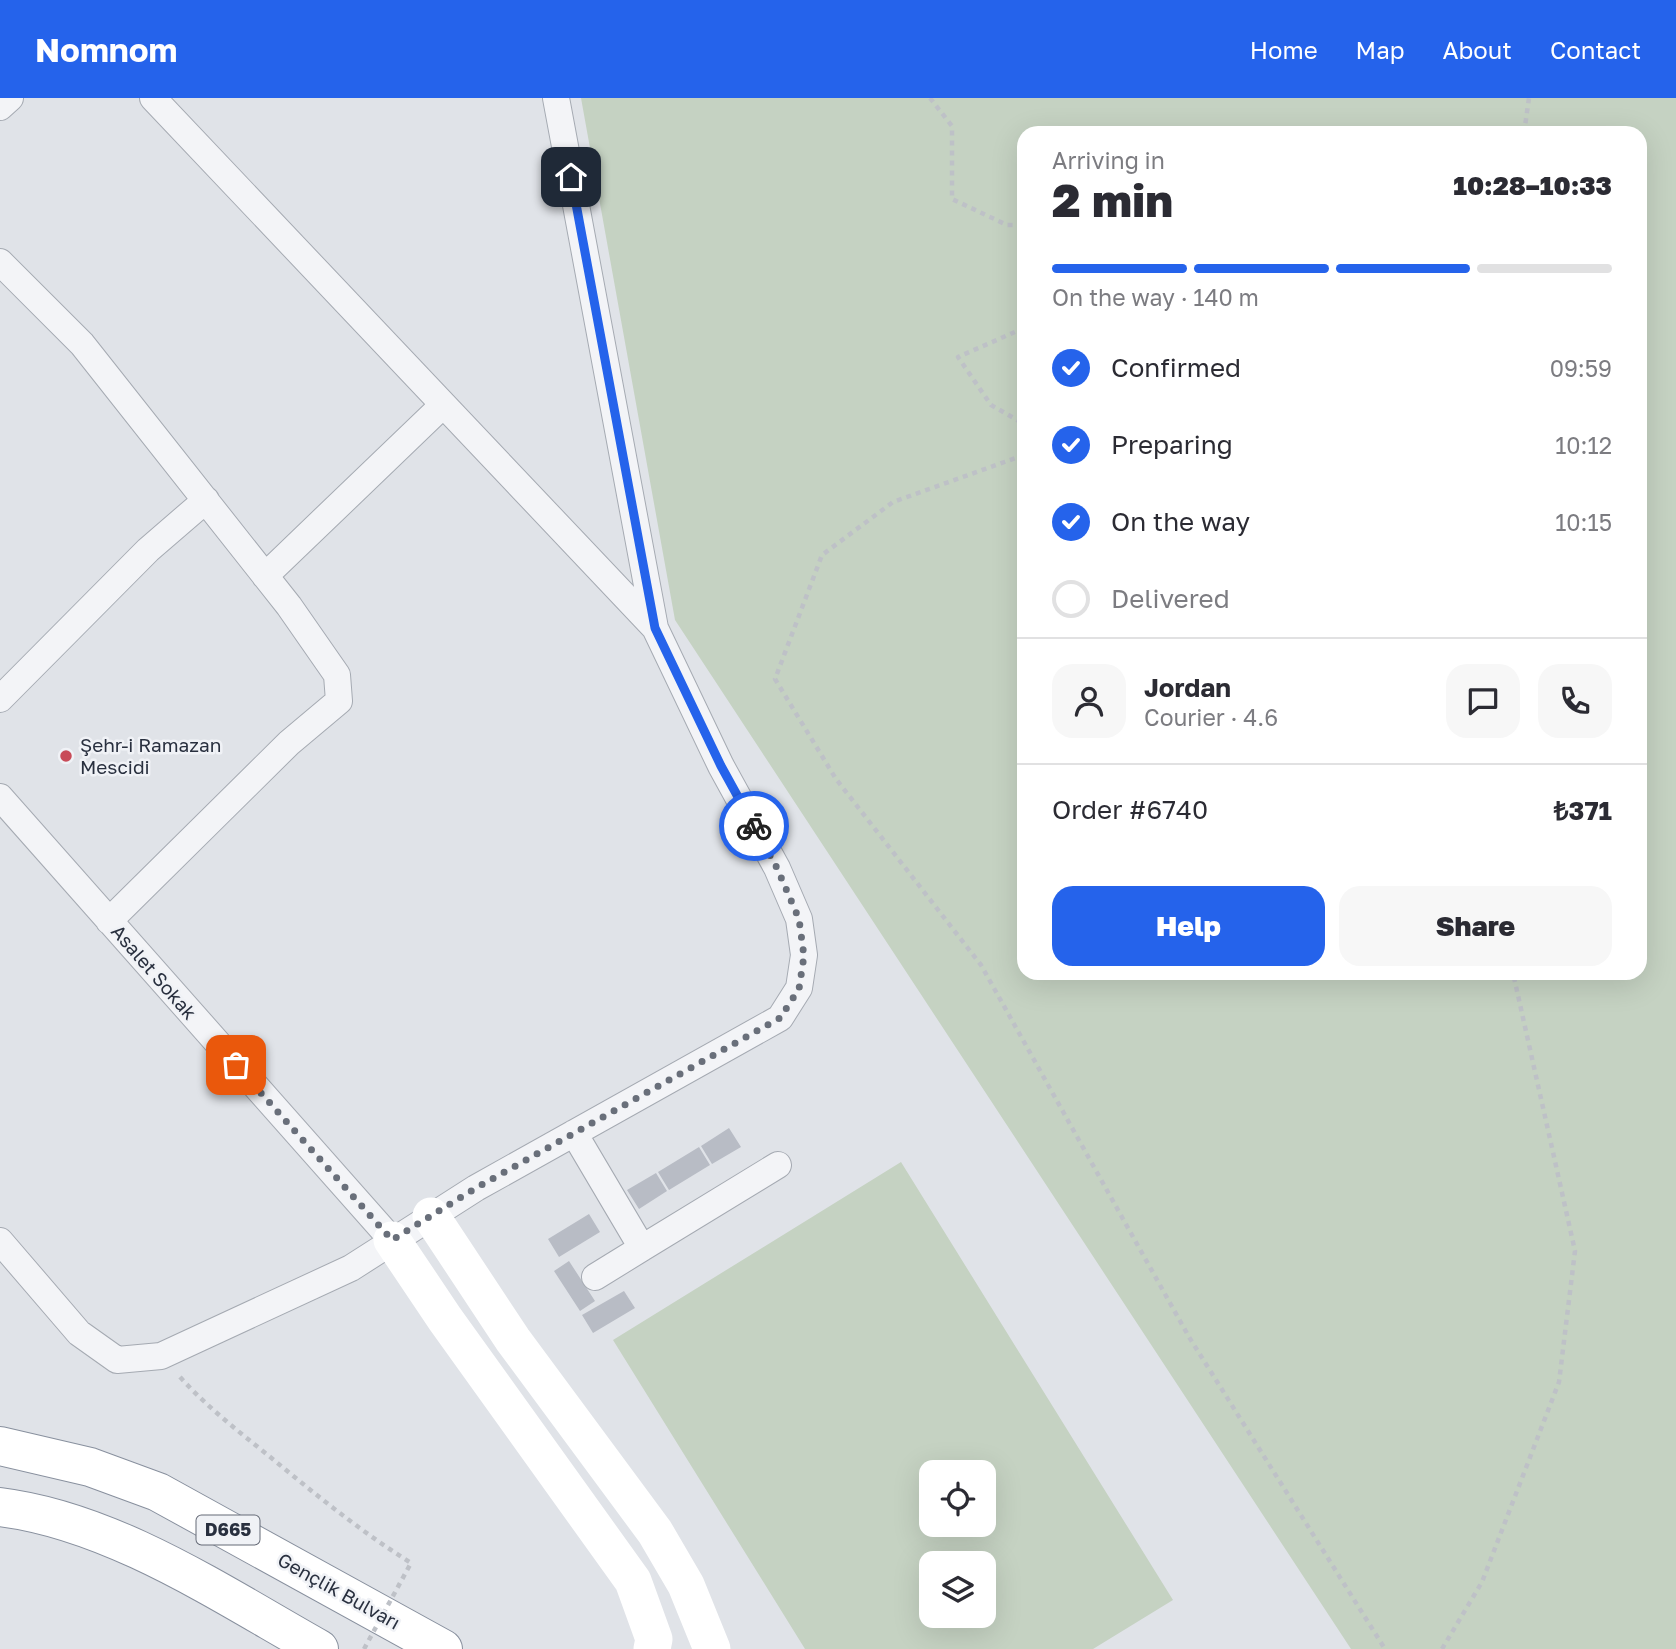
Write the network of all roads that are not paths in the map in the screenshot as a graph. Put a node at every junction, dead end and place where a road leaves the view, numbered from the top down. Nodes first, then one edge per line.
1 (9, 98) edge
2 (153, 98) edge
3 (556, 98) edge
4 (0, 107) edge
5 (0, 262) edge
6 (443, 405) junction
7 (206, 500) junction
8 (265, 576) junction
9 (655, 628) junction
10 (0, 699) edge
11 (0, 797) edge
12 (109, 921) junction
13 (573, 1133) junction
14 (778, 1165) dead end
15 (431, 1216) junction
16 (392, 1240) junction
17 (0, 1241) edge
18 (642, 1248) junction
19 (595, 1277) dead end
20 (0, 1446) edge
21 (0, 1507) edge
22 (319, 1649) edge
23 (443, 1649) edge
24 (652, 1649) edge
25 (712, 1649) edge

1 - 4 street
2 - 6 street
3 - 9 street
5 - 7 street
6 - 8 street
6 - 9 street
7 - 8 street
7 - 10 street
8 - 12 street
9 - 13 street
11 - 12 street, Asalet Sokak
12 - 16 street, Asalet Sokak
13 - 15 street
13 - 18 street
14 - 18 street
15 - 16 street
15 - 25 main road
16 - 17 street
16 - 24 main road
18 - 19 street
20 - 23 highway, Gençlik Bulvarı / D665
21 - 22 highway

